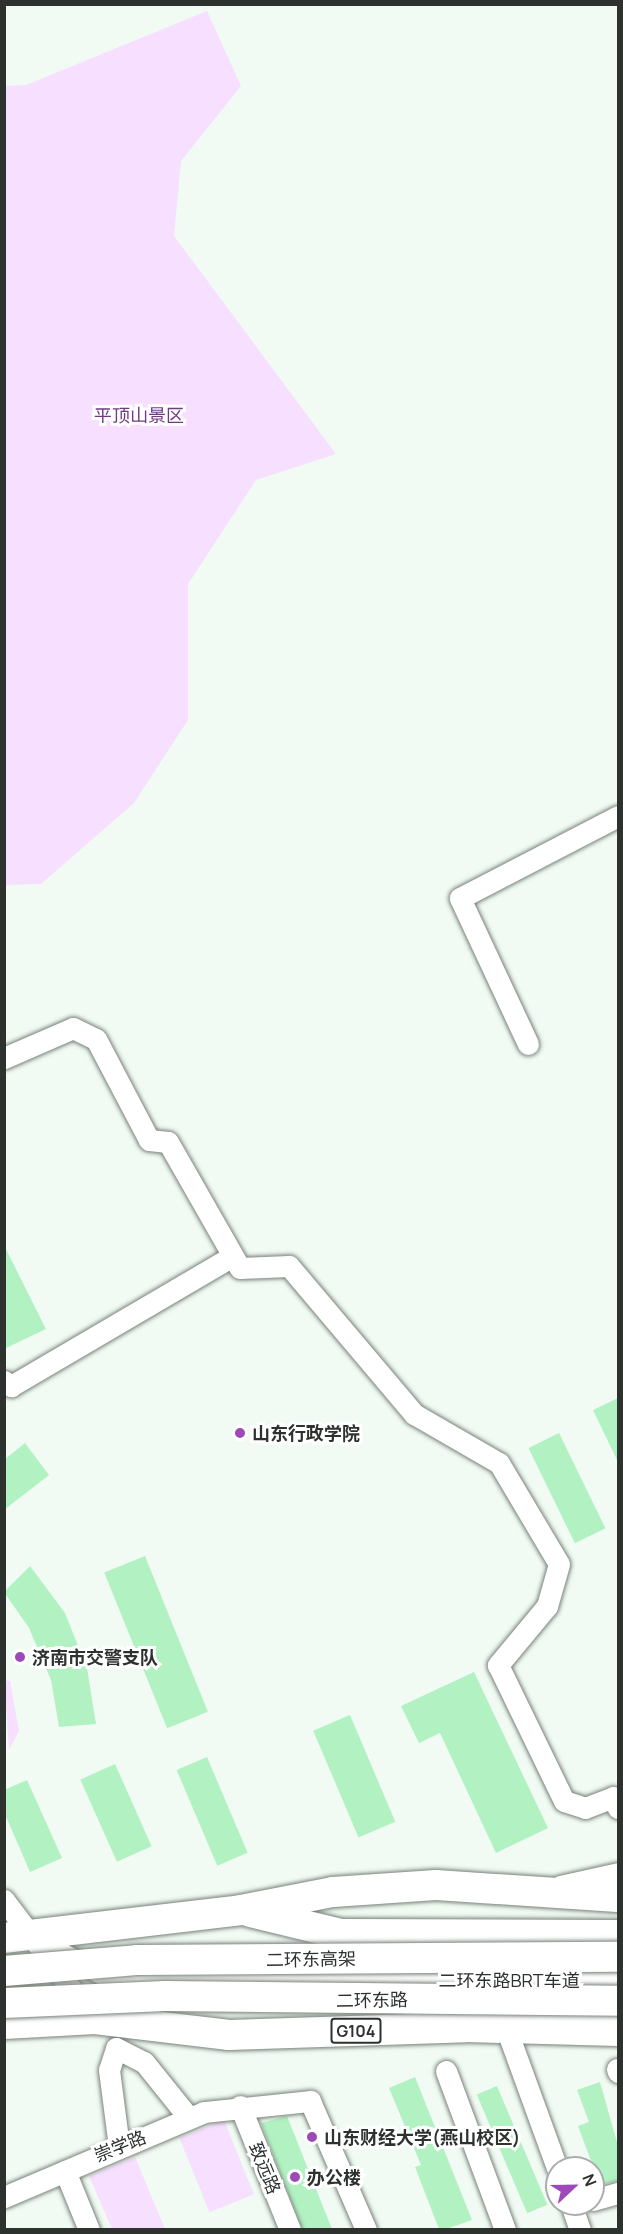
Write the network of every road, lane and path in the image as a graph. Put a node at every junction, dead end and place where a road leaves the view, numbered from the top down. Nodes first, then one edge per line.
1 (618, 816) edge
2 (528, 1044) dead end
3 (4, 1058) edge
4 (233, 1256) junction
5 (4, 1381) edge
6 (618, 1808) edge
7 (618, 1874) edge
8 (544, 1889) junction
9 (618, 1898) edge
10 (4, 1900) edge
11 (241, 1910) junction
12 (618, 1920) edge
13 (618, 1935) edge
14 (16, 1937) edge
15 (618, 1956) edge
16 (4, 1971) edge
17 (112, 1979) junction
18 (618, 1980) edge
19 (618, 1999) edge
20 (4, 2003) edge
21 (95, 2019) junction
22 (618, 2021) edge
23 (4, 2024) edge
24 (506, 2028) junction
25 (618, 2031) edge
26 (121, 2035) junction
27 (446, 2071) dead end
28 (240, 2106) junction
29 (189, 2118) junction
30 (120, 2146) junction
31 (553, 2156) edge
32 (65, 2171) junction
33 (4, 2197) edge
34 (89, 2229) edge
35 (290, 2229) edge
36 (366, 2229) edge
37 (505, 2229) edge

1 - 2 street
3 - 4 street
4 - 5 street
4 - 6 street
7 - 8 street
8 - 9 highway
8 - 11 highway
10 - 14 street
11 - 12 highway
11 - 13 highway
11 - 14 highway
14 - 17 street, 二环东路BRT车道
14 - 21 street
15 - 16 highway, 二环东高架, bridge
17 - 18 street, 二环东路BRT车道
17 - 21 street
19 - 20 highway, 二环东高架, bridge
19 - 26 highway, 二环东路
21 - 23 highway, 二环东路 / G104
21 - 26 highway, 二环东路 / G104
22 - 26 highway
24 - 25 highway, 二环东路 / G104
24 - 26 highway, 二环东路 / G104
24 - 31 street
26 - 29 street
26 - 30 street
27 - 37 street
28 - 29 street, 崇学路
28 - 35 street, 致远路
28 - 36 street, 崇学路
29 - 30 street, 崇学路
30 - 32 street, 崇学路
32 - 33 street, 崇学路
32 - 34 street

